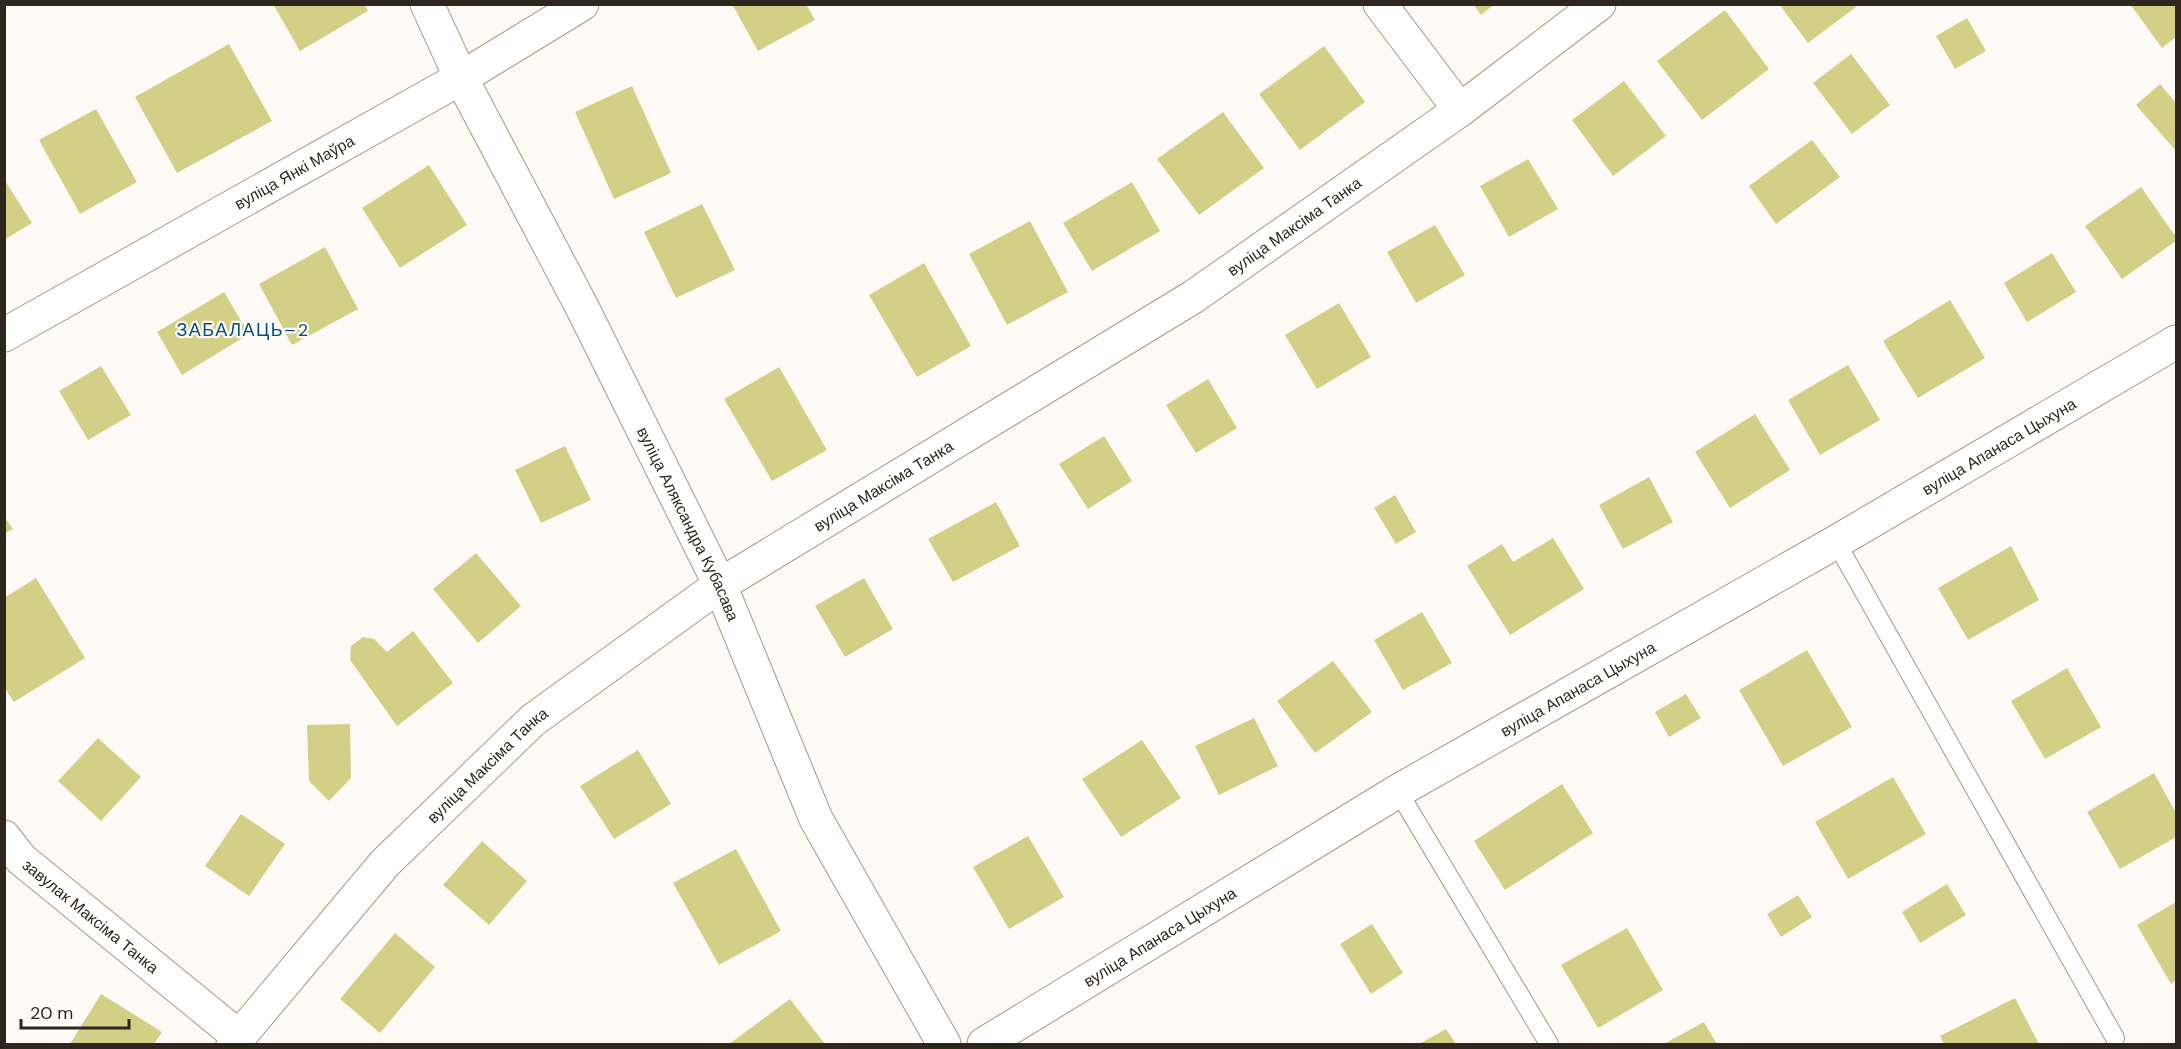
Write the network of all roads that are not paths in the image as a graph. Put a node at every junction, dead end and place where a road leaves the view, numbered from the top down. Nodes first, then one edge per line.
1 (427, 4) edge
2 (582, 4) edge
3 (1380, 4) edge
4 (1599, 4) edge
5 (461, 78) junction
6 (1460, 110) junction
7 (4, 335) edge
8 (2176, 342) edge
9 (1836, 542) junction
10 (720, 585) junction
11 (1398, 790) junction
12 (4, 837) edge
13 (2115, 1038) dead end
14 (235, 1040) edge
15 (944, 1044) edge
16 (984, 1044) edge
17 (1550, 1044) edge

1 - 5 street, вуліца Аляксандра Кубасава
2 - 5 street, вуліца Янкі Маўра
3 - 6 street
4 - 6 street, вуліца Максіма Танка
5 - 7 street, вуліца Янкі Маўра
5 - 10 street, вуліца Аляксандра Кубасава
6 - 10 street, вуліца Максіма Танка
8 - 9 street, вуліца Апанаса Цыхуна
9 - 11 street, вуліца Апанаса Цыхуна
9 - 13 lane
10 - 14 street, вуліца Максіма Танка
10 - 15 street, вуліца Аляксандра Кубасава
11 - 16 street, вуліца Апанаса Цыхуна
11 - 17 lane
12 - 14 street, завулак Максіма Танка

